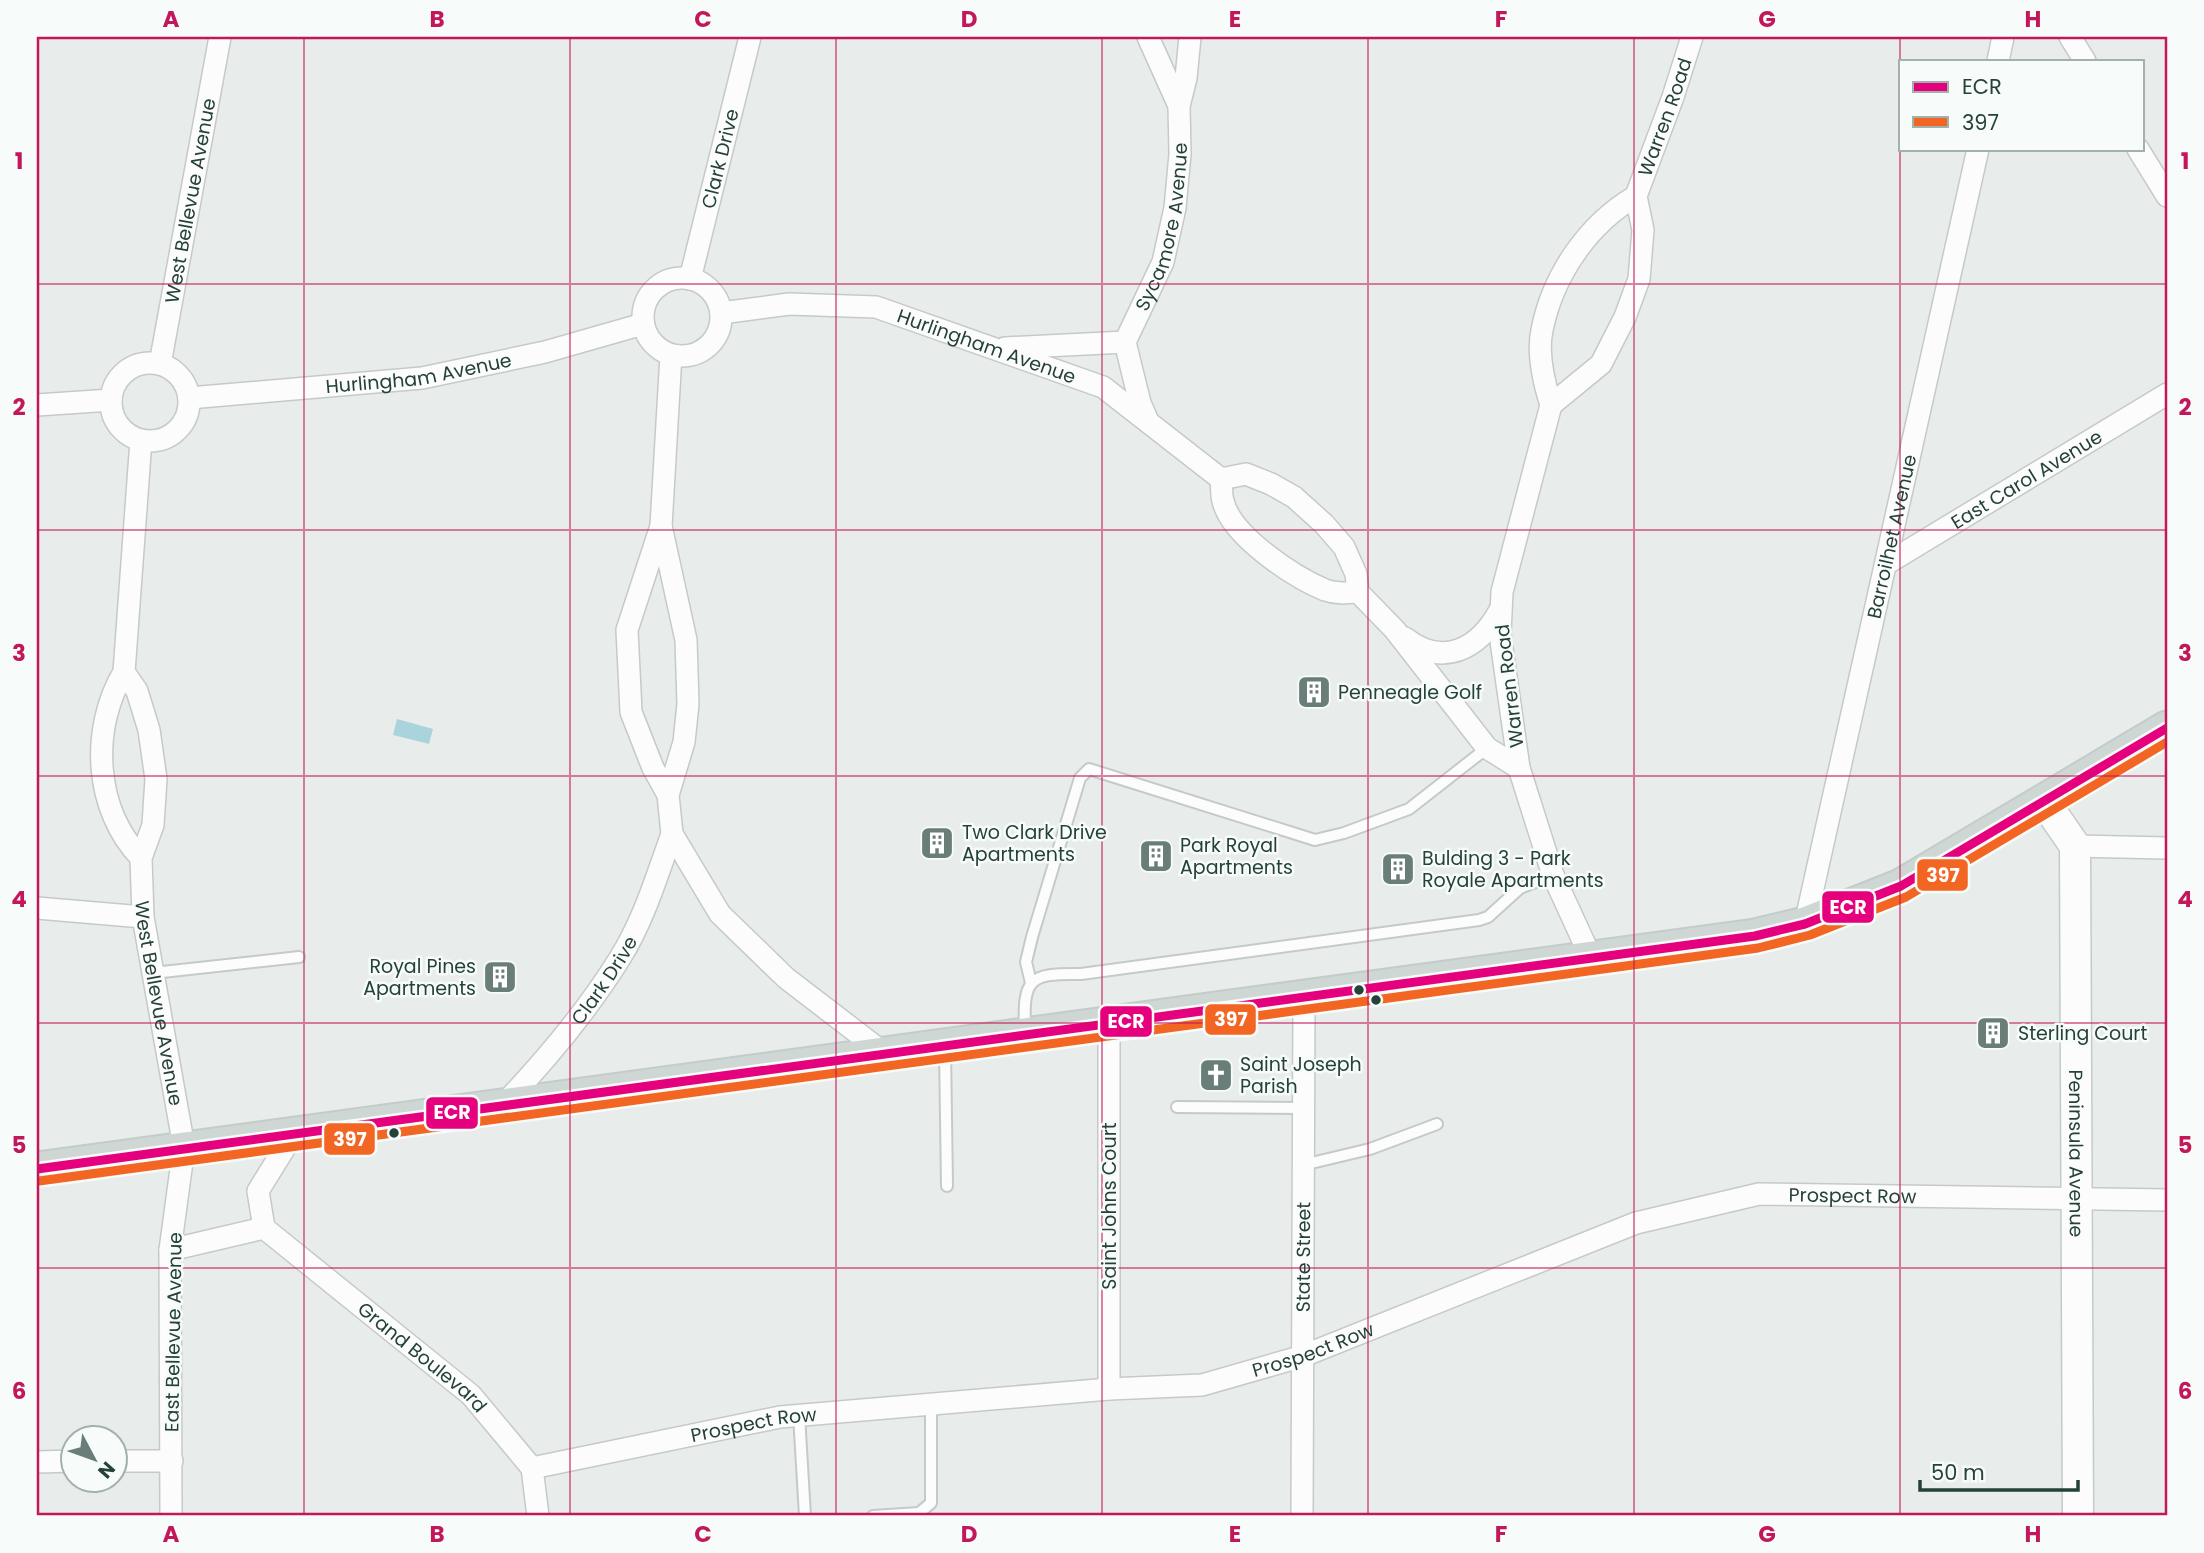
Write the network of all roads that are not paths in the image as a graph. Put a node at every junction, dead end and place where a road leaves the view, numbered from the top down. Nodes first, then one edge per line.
1 (220, 37) edge
2 (750, 37) edge
3 (1148, 37) edge
4 (1190, 37) edge
5 (1692, 37) edge
6 (2003, 37) edge
7 (2070, 37) edge
8 (1997, 60) edge
9 (2084, 60) edge
10 (1178, 106) junction
11 (1978, 150) edge
12 (2139, 150) edge
13 (1636, 196) junction
14 (2167, 196) edge
15 (690, 279) junction
16 (721, 313) junction
17 (643, 324) junction
18 (1125, 342) junction
19 (995, 349) junction
20 (671, 355) junction
21 (160, 364) junction
22 (2167, 394) edge
23 (189, 398) junction
24 (111, 400) junction
25 (37, 405) edge
26 (1551, 405) junction
27 (1148, 421) junction
28 (141, 440) junction
29 (1221, 479) junction
30 (661, 526) junction
31 (1886, 564) junction
32 (1358, 592) junction
33 (1501, 607) junction
34 (1395, 630) junction
35 (124, 672) junction
36 (2167, 728) edge
37 (1488, 748) junction
38 (1519, 768) junction
39 (668, 795) junction
40 (2044, 801) junction
41 (672, 834) junction
42 (2075, 846) junction
43 (2167, 848) edge
44 (141, 858) junction
45 (1553, 875) junction
46 (37, 908) edge
47 (143, 917) junction
48 (1805, 924) junction
49 (299, 957) dead end
50 (1592, 960) junction
51 (153, 973) junction
52 (1031, 984) junction
53 (1304, 998) junction
54 (1110, 1024) junction
55 (1025, 1035) junction
56 (945, 1046) junction
57 (885, 1054) junction
58 (503, 1105) junction
59 (1177, 1107) dead end
60 (1303, 1108) junction
61 (1437, 1124) dead end
62 (294, 1133) junction
63 (184, 1147) junction
64 (1303, 1165) junction
65 (37, 1169) edge
66 (947, 1186) dead end
67 (2077, 1200) junction
68 (2167, 1200) edge
69 (264, 1228) junction
70 (170, 1250) junction
71 (1303, 1356) junction
72 (1109, 1389) junction
73 (932, 1404) junction
74 (799, 1415) junction
75 (60, 1461) edge
76 (130, 1461) edge
77 (172, 1461) junction
78 (37, 1462) edge
79 (532, 1468) junction
80 (171, 1516) edge
81 (538, 1516) edge
82 (805, 1516) edge
83 (873, 1516) edge
84 (1302, 1516) edge
85 (2078, 1516) edge

1 - 21 street, West Bellevue Avenue
2 - 15 street, Clark Drive
3 - 10 street, Sycamore Avenue
4 - 10 street, Sycamore Avenue
5 - 13 street, Warren Road
6 - 8 street
7 - 9 street
10 - 18 street, Sycamore Avenue
11 - 31 street, Barroilhet Avenue
12 - 14 street
13 - 26 street, Warren Road
13 - 26 street, Warren Road
15 - 16 street
15 - 17 street
16 - 19 street, Hurlingham Avenue
16 - 20 street
17 - 20 street
17 - 23 street, Hurlingham Avenue
18 - 19 street
18 - 27 street
19 - 27 street, Hurlingham Avenue
20 - 30 street, Clark Drive
21 - 23 street
21 - 24 street
22 - 31 street, East Carol Avenue
23 - 28 street
24 - 25 street
24 - 28 street
26 - 33 street, Warren Road
27 - 29 street, Hurlingham Avenue
28 - 35 street
29 - 32 street
29 - 32 street
30 - 39 street, Clark Drive
30 - 39 street, Clark Drive
31 - 48 street, Barroilhet Avenue
32 - 34 street
33 - 34 street
33 - 38 street, Warren Road
34 - 37 street
35 - 44 street, West Bellevue Avenue
35 - 44 street
36 - 40 main road
37 - 38 street
37 - 52 lane
38 - 45 street, Warren Road
39 - 41 street, Clark Drive
40 - 42 main road
40 - 48 main road
41 - 57 street, Clark Drive
41 - 58 street, Clark Drive
42 - 43 street
42 - 67 main road, Peninsula Avenue
44 - 47 street, West Bellevue Avenue
45 - 50 street, Warren Road
45 - 52 lane
46 - 47 street
47 - 51 street, West Bellevue Avenue
48 - 50 main road
49 - 51 lane
50 - 53 main road
51 - 63 street, West Bellevue Avenue
52 - 55 lane
53 - 54 main road
53 - 60 street, State Street
54 - 55 main road
54 - 72 street, Saint Johns Court
55 - 56 main road
56 - 57 main road
56 - 66 lane
57 - 58 main road
58 - 62 main road
59 - 60 lane
60 - 64 street, State Street
61 - 64 lane
62 - 63 main road
62 - 69 street
63 - 65 main road
63 - 70 street, East Bellevue Avenue
64 - 71 street, State Street
67 - 68 street, Prospect Row
67 - 71 street, Prospect Row
67 - 85 main road, Peninsula Avenue
69 - 70 street
69 - 79 street, Grand Boulevard
70 - 77 street, East Bellevue Avenue
71 - 72 street, Prospect Row
71 - 84 street, State Street
72 - 73 street, Prospect Row
73 - 74 street, Prospect Row
73 - 83 lane
74 - 79 street, Prospect Row
74 - 82 lane
75 - 78 street
76 - 77 street
77 - 80 street, East Bellevue Avenue
79 - 81 street

